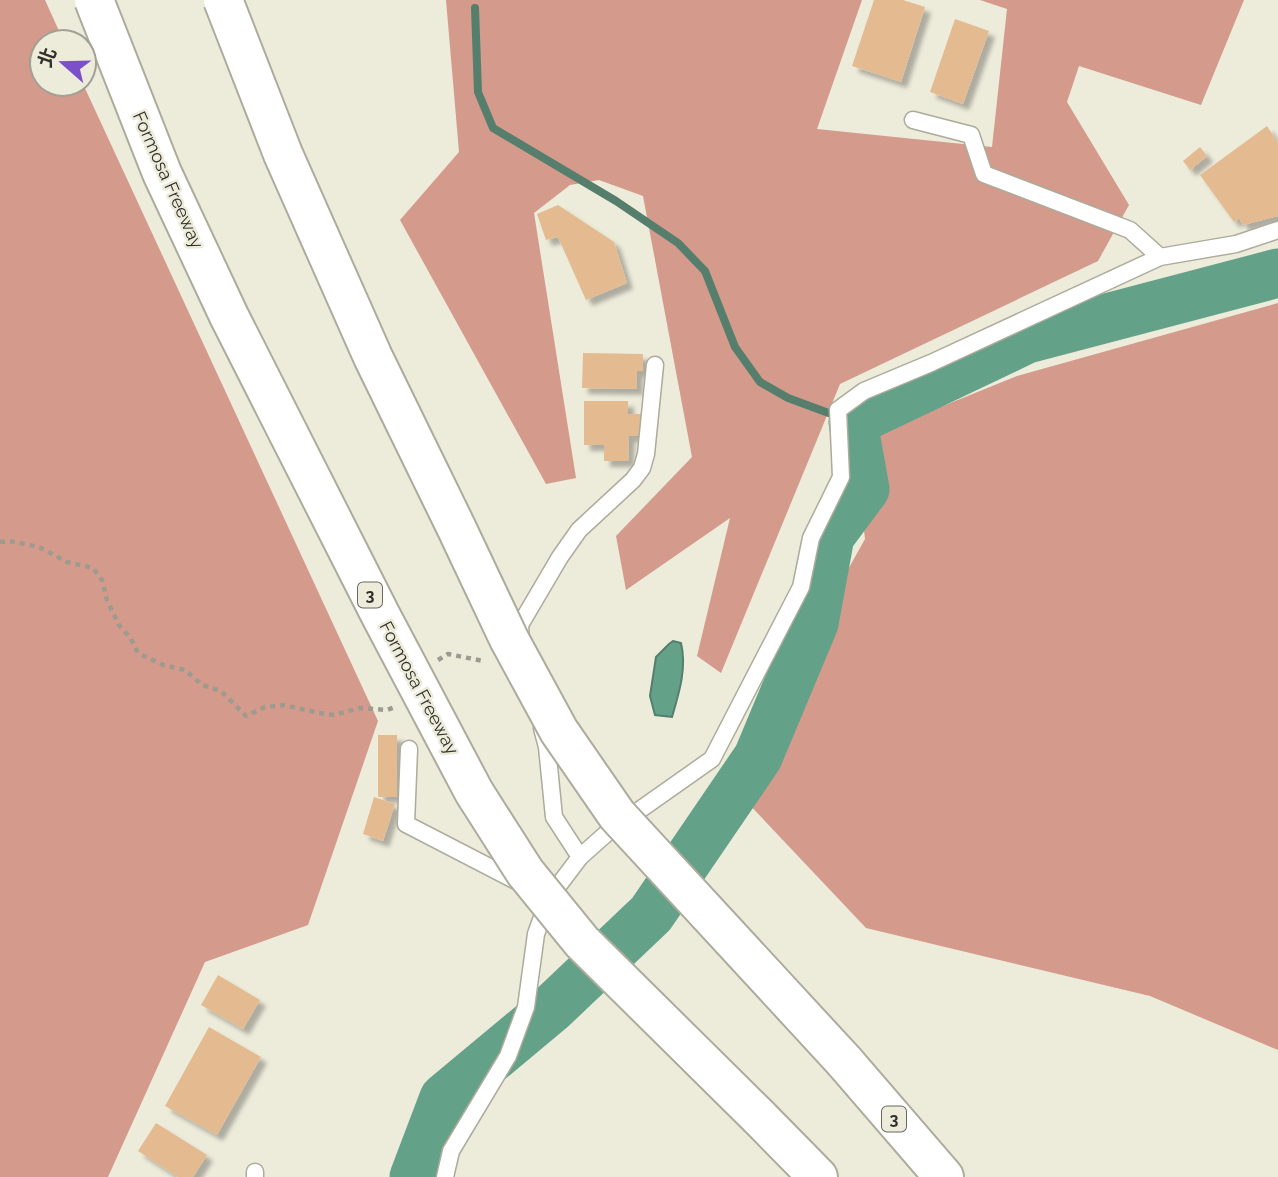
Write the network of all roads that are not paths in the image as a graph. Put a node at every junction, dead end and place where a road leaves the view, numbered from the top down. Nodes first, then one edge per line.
1 (94, 0) edge
2 (222, 0) edge
3 (913, 120) dead end
4 (1278, 230) edge
5 (1160, 257) junction
6 (655, 365) dead end
7 (409, 749) dead end
8 (580, 857) junction
9 (549, 898) junction
10 (445, 1177) edge
11 (818, 1177) edge
12 (944, 1177) edge

1 - 11 highway, Formosa Freeway / 3, bridge
2 - 12 highway, 3, bridge
3 - 5 lane
4 - 5 lane
5 - 8 lane
6 - 8 lane
7 - 9 lane
8 - 9 lane
9 - 10 lane

